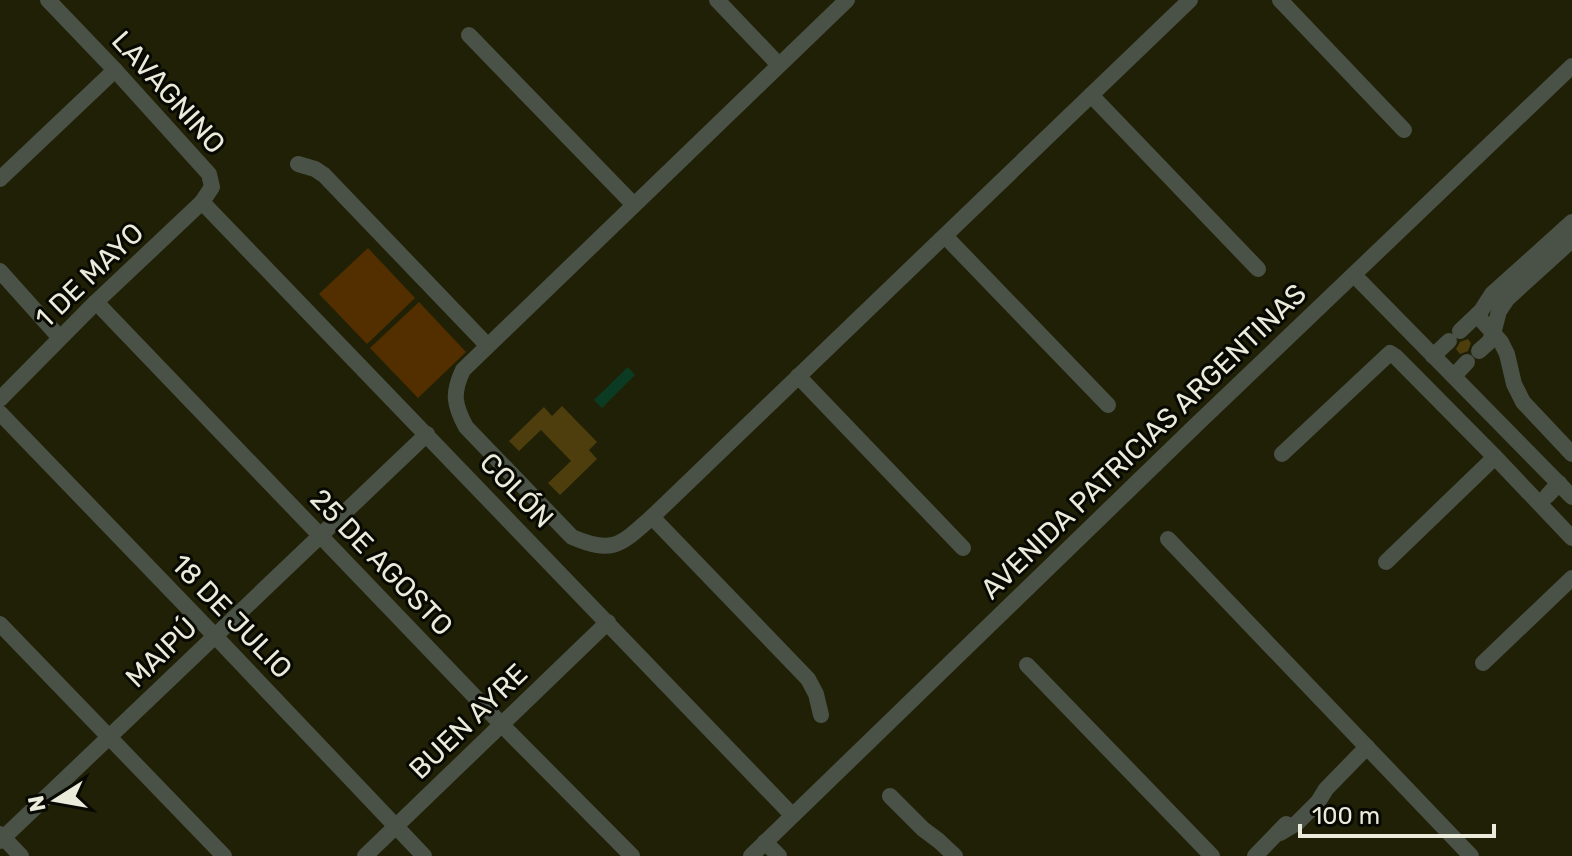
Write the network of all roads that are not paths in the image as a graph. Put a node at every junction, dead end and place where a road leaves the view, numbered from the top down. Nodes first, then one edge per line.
1 (48, 0) edge
2 (717, 0) edge
3 (847, 0) edge
4 (1190, 0) edge
5 (1280, 0) edge
6 (469, 35) dead end
7 (779, 65) junction
8 (1572, 66) edge
9 (115, 70) junction
10 (1091, 95) junction
11 (1404, 130) dead end
12 (298, 164) dead end
13 (0, 179) edge
14 (212, 187) joint
15 (202, 202) junction
16 (634, 205) junction
17 (1572, 222) edge
18 (945, 236) junction
19 (1572, 240) edge
20 (1258, 269) dead end
21 (0, 271) edge
22 (1354, 275) junction
23 (96, 302) junction
24 (1477, 315) junction
25 (1493, 334) junction
26 (60, 338) junction
27 (487, 345) junction
28 (1433, 356) junction
29 (798, 376) junction
30 (1454, 376) junction
31 (0, 399) edge
32 (1108, 405) dead end
33 (0, 413) edge
34 (427, 434) junction
35 (1282, 454) dead end
36 (1572, 454) edge
37 (1495, 457) junction
38 (1553, 499) edge
39 (652, 517) junction
40 (320, 534) junction
41 (1572, 538) edge
42 (1168, 539) dead end
43 (963, 548) dead end
44 (1386, 562) dead end
45 (1572, 578) edge
46 (608, 622) junction
47 (0, 624) edge
48 (215, 636) junction
49 (1483, 663) dead end
50 (1027, 665) dead end
51 (821, 715) dead end
52 (502, 725) junction
53 (109, 738) junction
54 (1367, 747) junction
55 (890, 796) dead end
56 (792, 815) junction
57 (396, 826) junction
58 (923, 829) junction
59 (1, 838) edge
60 (765, 842) junction
61 (21, 856) edge
62 (224, 856) edge
63 (365, 856) edge
64 (424, 856) edge
65 (632, 856) edge
66 (751, 856) edge
67 (779, 856) edge
68 (941, 856) edge
69 (955, 856) edge
70 (1212, 856) edge
71 (1255, 856) edge
72 (1471, 856) edge

1 - 9 street, LAVAGNINO
2 - 7 street
3 - 7 street
4 - 10 street
5 - 11 street
6 - 16 street
7 - 16 street
8 - 22 street, AVENIDA PATRICIAS ARGENTINAS
9 - 13 street
9 - 14 street, LAVAGNINO
10 - 18 street
10 - 20 street
12 - 27 street
14 - 15 street, 1 DE MAYO
15 - 23 street, 1 DE MAYO
15 - 34 street, COLÓN
16 - 27 street
17 - 24 street
18 - 29 street
18 - 32 street
19 - 25 street
21 - 26 street
22 - 28 street
22 - 56 street, AVENIDA PATRICIAS ARGENTINAS
23 - 26 street, 1 DE MAYO
23 - 40 street, 25 DE AGOSTO
24 - 25 street
24 - 28 street
25 - 30 street
25 - 36 street
26 - 31 street, 1 DE MAYO
27 - 39 street
28 - 30 street
29 - 39 street
29 - 43 street
30 - 38 street
33 - 48 street, 18 DE JULIO
34 - 40 street, MAIPÚ
34 - 46 street, COLÓN
35 - 37 street
37 - 38 street
37 - 44 street
38 - 41 street
39 - 51 street
40 - 48 street, MAIPÚ
40 - 52 street, 25 DE AGOSTO
42 - 54 street
45 - 49 street
46 - 52 street, BUEN AYRE
46 - 56 street, COLÓN
47 - 53 street
48 - 53 street, MAIPÚ
48 - 57 street, 18 DE JULIO
50 - 70 street
52 - 57 street, BUEN AYRE
52 - 65 street, 25 DE AGOSTO
53 - 59 street, MAIPÚ
53 - 62 street
54 - 71 street
54 - 72 street
55 - 58 street
56 - 60 street, AVENIDA PATRICIAS ARGENTINAS
57 - 63 street, BUEN AYRE
57 - 64 street, 18 DE JULIO
58 - 68 street
58 - 69 street
59 - 61 street
60 - 66 street, AVENIDA PATRICIAS ARGENTINAS
60 - 67 street

